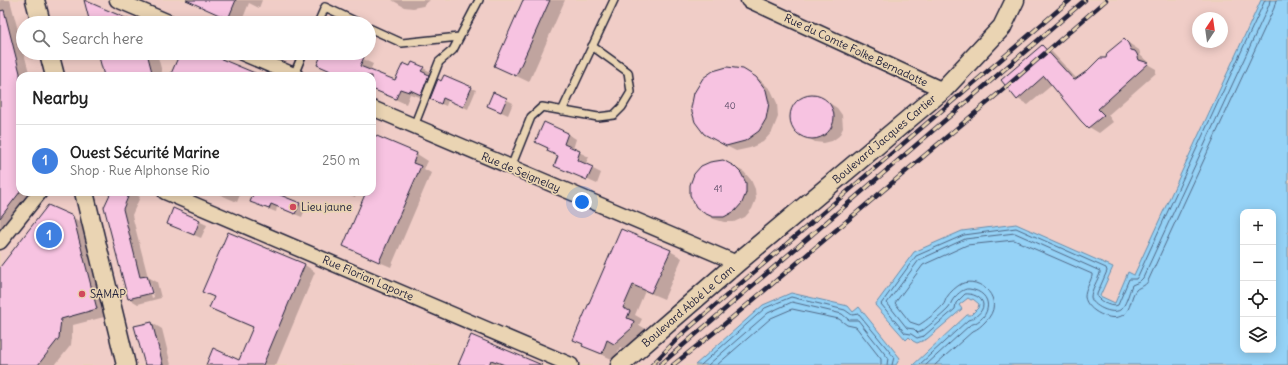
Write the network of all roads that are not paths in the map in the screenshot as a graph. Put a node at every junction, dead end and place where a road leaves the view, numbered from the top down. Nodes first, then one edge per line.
1 (36, 0) edge
2 (117, 0) edge
3 (479, 0) edge
4 (614, 0) edge
5 (748, 0) edge
6 (1015, 0) edge
7 (39, 16) edge
8 (155, 16) edge
9 (321, 16) edge
10 (344, 16) edge
11 (376, 31) edge
12 (460, 37) junction
13 (592, 46) junction
14 (51, 60) edge
15 (259, 60) edge
16 (300, 60) edge
17 (53, 72) edge
18 (288, 72) edge
19 (296, 72) edge
20 (943, 90) junction
21 (376, 110) edge
22 (562, 111) junction
23 (414, 126) junction
24 (511, 167) junction
25 (37, 196) edge
26 (85, 196) edge
27 (175, 196) edge
28 (0, 242) edge
29 (736, 263) junction
30 (126, 365) edge
31 (571, 365) edge
32 (620, 365) edge

1 - 7 street
2 - 8 street
3 - 12 lane
4 - 13 lane
5 - 20 street, Rue du Comte Folke Bernadotte
6 - 20 street, Boulevard Jacques Cartier
9 - 10 lane
11 - 12 lane
12 - 23 lane
13 - 22 lane
13 - 22 lane
14 - 17 street
15 - 18 street
16 - 19 lane
20 - 29 street, Boulevard Jacques Cartier
21 - 23 street, Rue de Seignelay
22 - 24 lane
23 - 24 street, Rue de Seignelay
24 - 29 street, Rue de Seignelay
25 - 28 street
26 - 30 street
27 - 31 street, Rue Florian Laporte
29 - 32 street, Boulevard Abbé Le Cam

